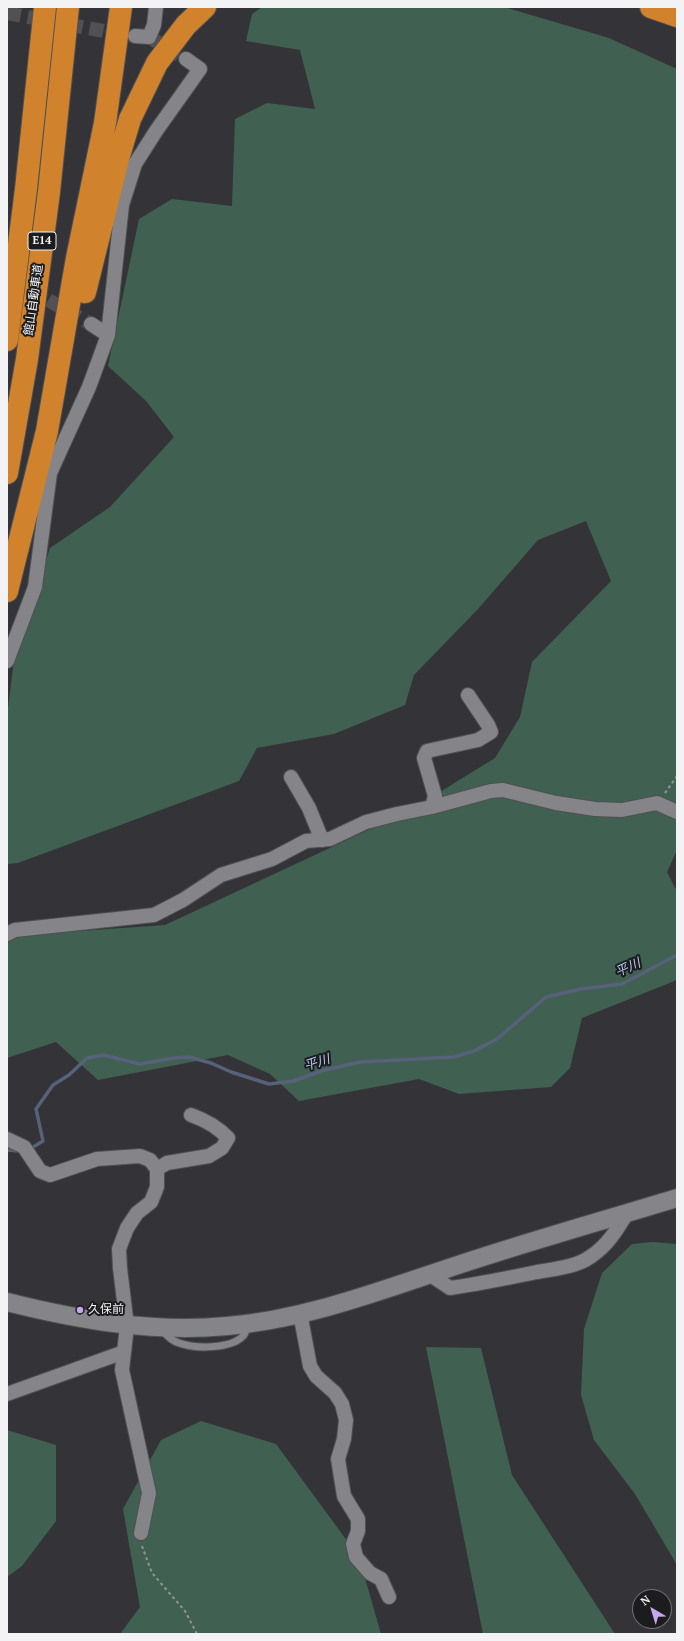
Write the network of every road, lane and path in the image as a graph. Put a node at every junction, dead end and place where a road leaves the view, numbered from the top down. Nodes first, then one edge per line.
1 (45, 7) edge
2 (68, 7) edge
3 (121, 7) edge
4 (156, 7) edge
5 (204, 7) edge
6 (651, 7) edge
7 (677, 16) edge
8 (135, 36) tunnel mouth
9 (186, 59) tunnel mouth
10 (91, 324) tunnel mouth
11 (108, 335) junction
12 (7, 340) edge
13 (60, 357) junction
14 (7, 473) edge
15 (7, 591) edge
16 (7, 661) edge
17 (468, 695) dead end
18 (677, 776) edge
19 (291, 777) dead end
20 (658, 803) junction
21 (432, 807) junction
22 (677, 812) edge
23 (322, 840) junction
24 (7, 934) edge
25 (191, 1115) dead end
26 (7, 1139) edge
27 (157, 1169) junction
28 (677, 1198) edge
29 (627, 1213) junction
30 (429, 1274) junction
31 (7, 1302) edge
32 (300, 1314) junction
33 (127, 1326) junction
34 (124, 1352) junction
35 (7, 1394) edge
36 (141, 1533) joint
37 (389, 1598) dead end
38 (197, 1634) edge

1 - 12 highway, 館山自動車道 / E14
2 - 14 highway, 館山自動車道 / E14
3 - 13 highway
4 - 8 street
5 - 13 highway
6 - 7 highway
9 - 11 street
10 - 11 street
11 - 16 street
13 - 15 highway
17 - 21 street
18 - 20 path
19 - 23 street
20 - 21 street
20 - 22 street
21 - 23 street
23 - 24 street
25 - 27 street
26 - 27 street
27 - 33 street
28 - 29 street
29 - 30 street
29 - 30 street
30 - 32 street
31 - 33 street
32 - 33 street
32 - 37 street
33 - 34 street
34 - 35 street
34 - 36 street
36 - 38 path

